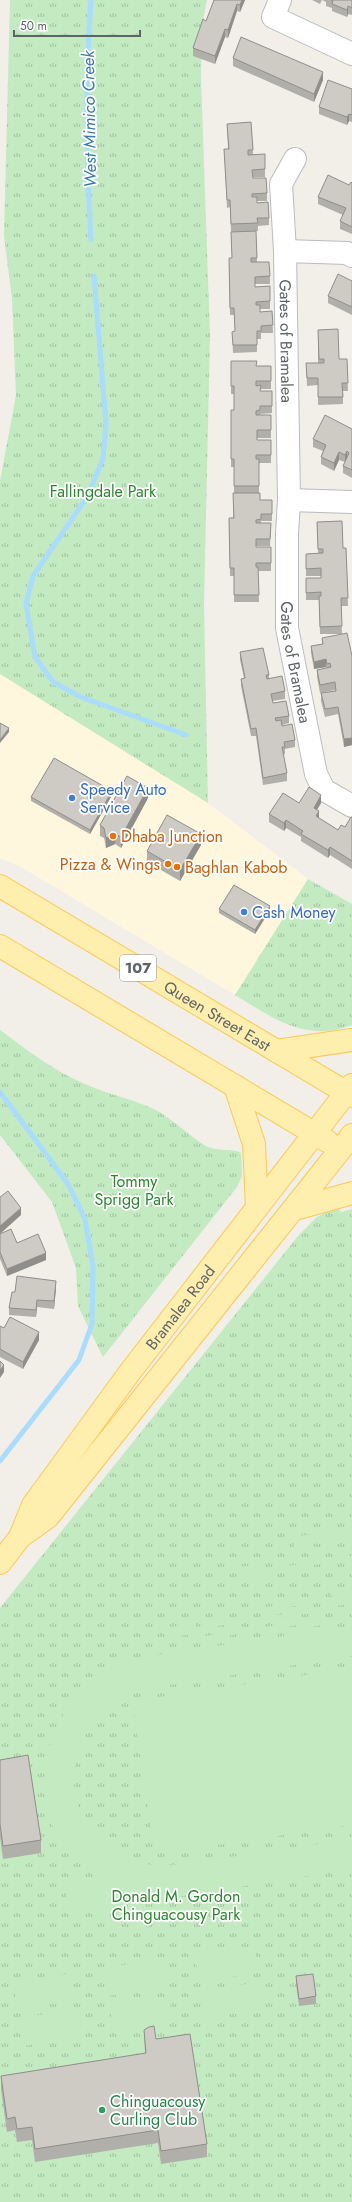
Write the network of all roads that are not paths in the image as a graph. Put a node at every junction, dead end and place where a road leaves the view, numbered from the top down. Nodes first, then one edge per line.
1 (280, 0) edge
2 (352, 54) edge
3 (295, 159) dead end
4 (285, 251) junction
5 (352, 256) edge
6 (289, 500) junction
7 (352, 502) edge
8 (352, 806) edge
9 (0, 886) edge
10 (0, 946) edge
11 (352, 1040) edge
12 (276, 1051) junction
13 (235, 1086) junction
14 (350, 1091) edge
15 (315, 1133) junction
16 (348, 1147) edge
17 (352, 1193) edge
18 (257, 1208) junction
19 (295, 1209) junction
20 (20, 1537) junction
21 (0, 1563) edge

1 - 2 street
3 - 4 street, Gates of Bramalea
4 - 5 street
4 - 6 street, Gates of Bramalea
6 - 7 street
6 - 8 street, Gates of Bramalea
9 - 12 main road, Queen Street East / 107
10 - 13 main road
11 - 12 main road
12 - 14 main road, Queen Street East / 107
13 - 15 main road
13 - 18 main road
14 - 15 main road, Bramalea Road
15 - 16 main road
15 - 18 main road, Bramalea Road
16 - 19 main road, Bramalea Road
17 - 19 main road
18 - 20 main road, Bramalea Road
19 - 20 main road, Bramalea Road
20 - 21 main road, Bramalea Road

